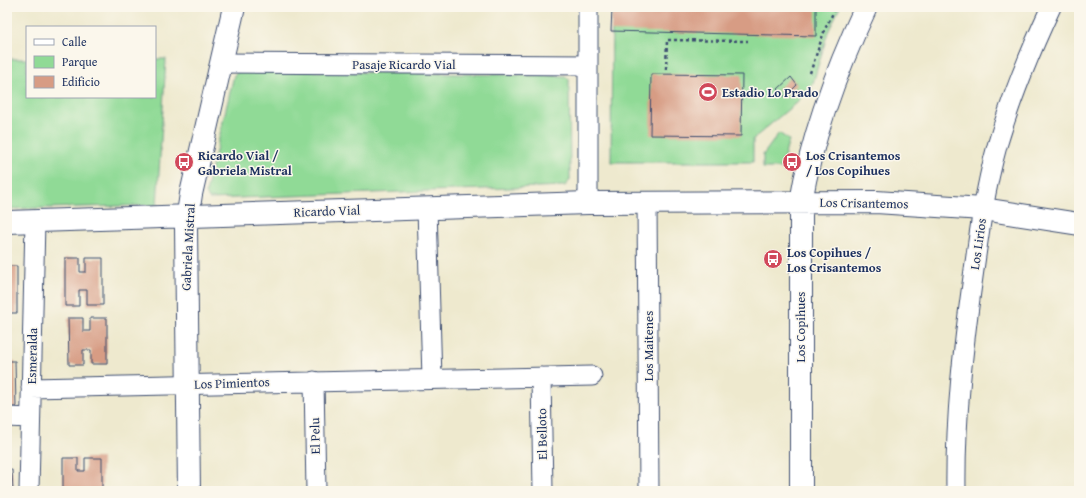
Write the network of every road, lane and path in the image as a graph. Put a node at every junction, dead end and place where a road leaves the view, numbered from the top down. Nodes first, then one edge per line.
1 (234, 7) edge
2 (588, 7) edge
3 (836, 7) edge
4 (866, 7) edge
5 (1050, 7) edge
6 (748, 41) dead end
7 (221, 63) junction
8 (588, 65) junction
9 (666, 69) dead end
10 (810, 73) dead end
11 (647, 202) junction
12 (801, 202) junction
13 (588, 203) junction
14 (427, 208) junction
15 (983, 209) junction
16 (188, 215) junction
17 (35, 221) junction
18 (7, 222) edge
19 (1079, 224) edge
20 (592, 376) dead end
21 (541, 377) junction
22 (432, 379) junction
23 (314, 381) junction
24 (188, 385) junction
25 (31, 388) junction
26 (7, 418) edge
27 (30, 418) junction
28 (29, 491) edge
29 (190, 491) edge
30 (316, 491) edge
31 (543, 491) edge
32 (649, 491) edge
33 (801, 491) edge
34 (956, 491) edge

1 - 7 street, Gabriela Mistral
2 - 8 street
3 - 10 path
4 - 12 street, Los Copihues
5 - 15 street, Los Lirios
6 - 9 path
7 - 8 street, Pasaje Ricardo Vial
7 - 16 street, Gabriela Mistral
8 - 13 street
11 - 12 street, Los Crisantemos
11 - 13 street, Ricardo Vial
11 - 32 street, Los Maitenes
12 - 15 street, Los Crisantemos
12 - 33 street, Los Copihues
13 - 14 street, Ricardo Vial
14 - 16 street, Ricardo Vial
14 - 22 street
15 - 19 street, Los Crisantemos
15 - 34 street, Los Lirios
16 - 17 street, Ricardo Vial
16 - 24 street, Gabriela Mistral
17 - 18 street, Ricardo Vial
17 - 25 street, Esmeralda
20 - 21 street, Los Pimientos
21 - 22 street, Los Pimientos
21 - 31 street, El Belloto
22 - 23 street, Los Pimientos
23 - 24 street, Los Pimientos
23 - 30 street, El Pelu
24 - 25 street, Los Pimientos
24 - 29 street, Gabriela Mistral
25 - 27 street, Esmeralda
26 - 27 street
27 - 28 street, Esmeralda

